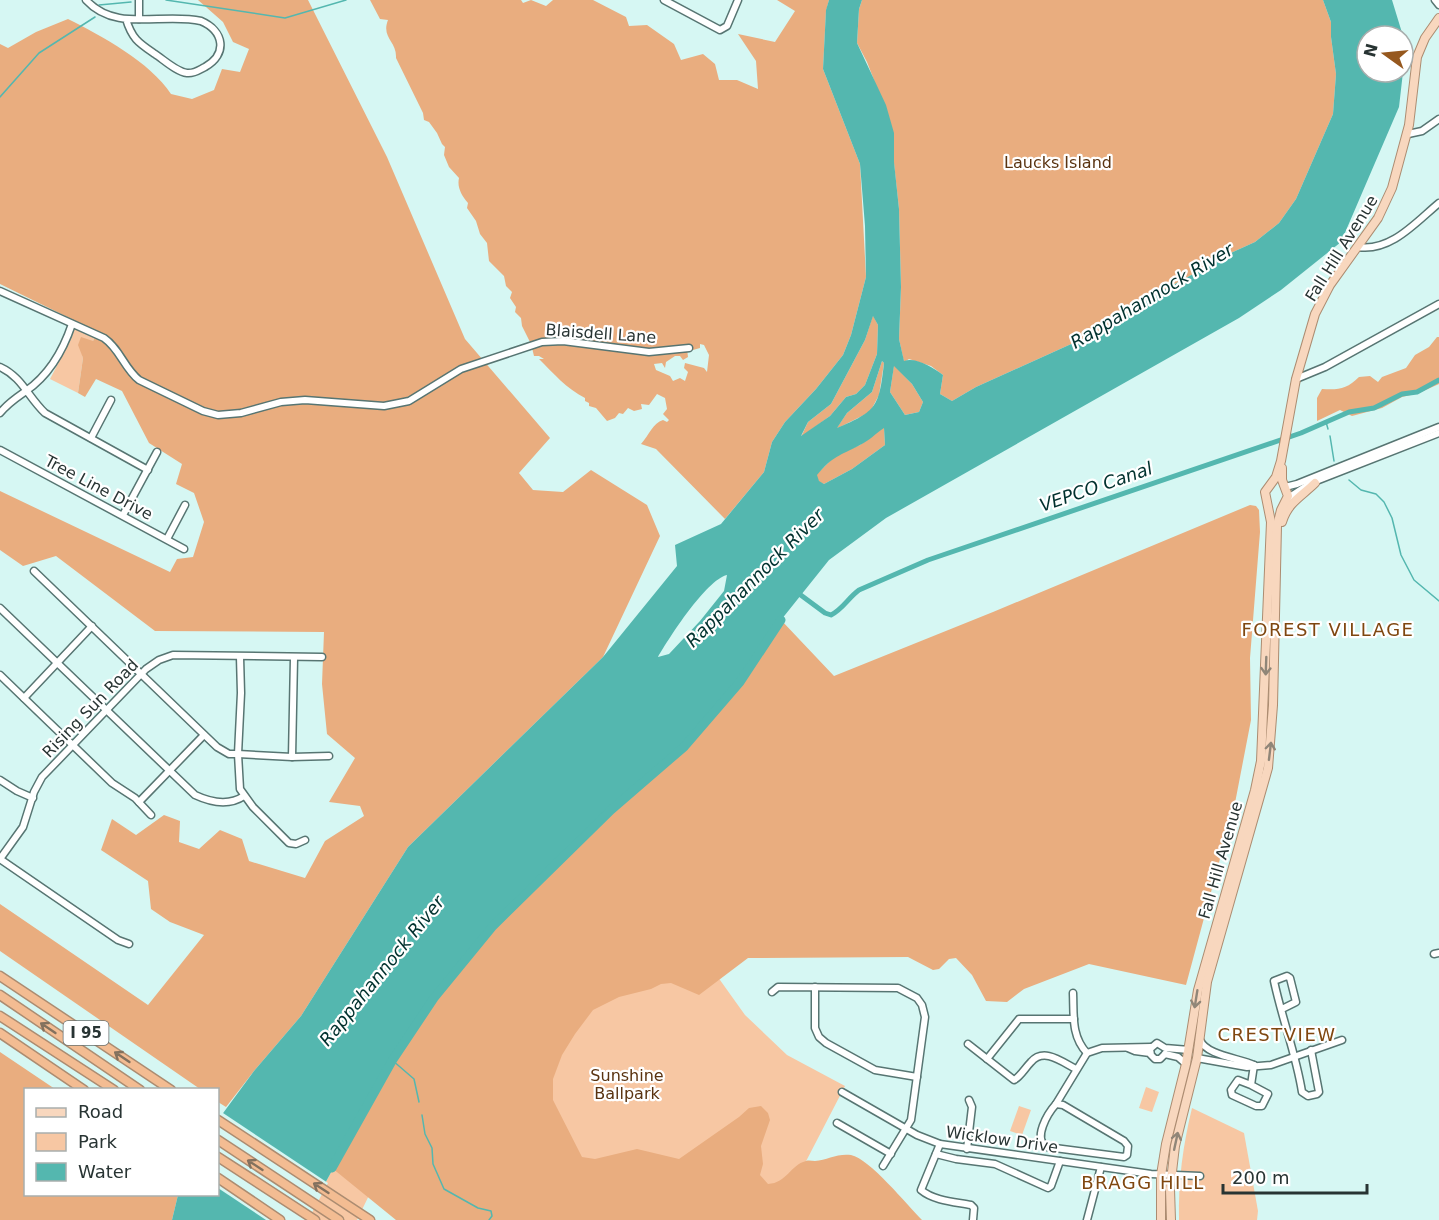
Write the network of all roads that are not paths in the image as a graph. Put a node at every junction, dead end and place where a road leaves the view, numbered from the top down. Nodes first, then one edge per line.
1 (86, 0) edge
2 (139, 0) edge
3 (664, 0) edge
4 (738, 0) edge
5 (1435, 0) edge
6 (1439, 5) edge
7 (1439, 18) edge
8 (126, 19) junction
9 (139, 19) junction
10 (1439, 119) edge
11 (1408, 134) junction
12 (1439, 203) edge
13 (1358, 247) junction
14 (0, 291) edge
15 (1439, 304) edge
16 (72, 324) junction
17 (689, 348) dead end
18 (0, 367) edge
19 (1296, 379) junction
20 (27, 391) junction
21 (111, 400) dead end
22 (0, 413) edge
23 (1439, 427) edge
24 (1439, 433) edge
25 (91, 438) junction
26 (0, 450) edge
27 (158, 452) dead end
28 (1282, 459) junction
29 (148, 470) junction
30 (1315, 483) junction
31 (1270, 485) junction
32 (1284, 486) junction
33 (1286, 501) junction
34 (1268, 503) junction
35 (185, 505) dead end
36 (123, 515) junction
37 (167, 539) junction
38 (184, 549) dead end
39 (1277, 568) junction
40 (34, 571) dead end
41 (0, 608) edge
42 (92, 626) junction
43 (240, 657) junction
44 (322, 657) dead end
45 (294, 658) junction
46 (57, 662) junction
47 (141, 674) junction
48 (0, 675) edge
49 (24, 698) junction
50 (105, 710) junction
51 (204, 735) junction
52 (72, 746) junction
53 (238, 754) junction
54 (329, 756) dead end
55 (292, 757) junction
56 (169, 770) junction
57 (0, 780) edge
58 (244, 796) junction
59 (33, 798) junction
60 (139, 802) junction
61 (151, 815) dead end
62 (305, 840) dead end
63 (0, 859) edge
64 (129, 944) dead end
65 (0, 976) edge
66 (815, 987) junction
67 (772, 992) dead end
68 (1073, 993) dead end
69 (0, 995) edge
70 (1282, 1009) junction
71 (0, 1016) edge
72 (1074, 1019) junction
73 (0, 1033) edge
74 (1200, 1040) junction
75 (1342, 1040) dead end
76 (968, 1044) dead end
77 (1150, 1050) junction
78 (1189, 1050) junction
79 (1311, 1050) junction
80 (1165, 1051) junction
81 (1087, 1053) junction
82 (1295, 1057) junction
83 (1197, 1058) junction
84 (987, 1059) junction
85 (1186, 1064) junction
86 (1254, 1065) junction
87 (1076, 1069) junction
88 (917, 1077) junction
89 (1251, 1085) junction
90 (82, 1088) edge
91 (112, 1088) edge
92 (138, 1088) edge
93 (169, 1088) edge
94 (842, 1092) dead end
95 (969, 1100) dead end
96 (1056, 1104) junction
97 (219, 1121) edge
98 (837, 1123) dead end
99 (907, 1129) junction
100 (219, 1141) edge
101 (940, 1144) junction
102 (967, 1149) junction
103 (891, 1154) junction
104 (936, 1154) junction
105 (219, 1158) edge
106 (1059, 1161) junction
107 (883, 1166) dead end
108 (1101, 1167) junction
109 (1161, 1175) junction
110 (1170, 1175) junction
111 (1200, 1176) dead end
112 (219, 1179) edge
113 (280, 1220) edge
114 (315, 1220) edge
115 (339, 1220) edge
116 (370, 1220) edge
117 (974, 1220) edge
118 (1087, 1220) edge
119 (1161, 1220) edge
120 (1171, 1220) edge

1 - 8 street
2 - 9 street
3 - 4 street
5 - 6 street
7 - 11 main road, Fall Hill Avenue
8 - 9 street
8 - 9 street
10 - 11 street
11 - 13 main road, Fall Hill Avenue
12 - 13 street
13 - 19 main road, Fall Hill Avenue
14 - 16 street, Blaisdell Lane
15 - 19 street
16 - 17 street, Blaisdell Lane
16 - 20 street
18 - 20 street
19 - 28 main road, Fall Hill Avenue
20 - 22 street
20 - 25 street
21 - 25 street
23 - 32 street
24 - 30 street
25 - 29 street
26 - 36 street, Tree Line Drive
27 - 29 street
28 - 31 main road, Fall Hill Avenue
28 - 32 main road, Fall Hill Avenue
29 - 36 street
30 - 33 street
30 - 39 main road
31 - 32 main road
31 - 34 main road, Fall Hill Avenue
32 - 33 main road, Fall Hill Avenue
33 - 34 main road
33 - 39 main road, Fall Hill Avenue
34 -> 78 main road, Fall Hill Avenue
35 - 37 street
36 - 37 street, Tree Line Drive
37 - 38 street, Tree Line Drive
74 -> 39 main road, Fall Hill Avenue
40 - 42 street
41 - 46 street
42 - 46 street
42 - 47 street
43 - 45 street, Rising Sun Road
43 - 47 street, Rising Sun Road
43 - 53 street
44 - 45 street, Rising Sun Road
45 - 55 street
46 - 49 street
46 - 50 street
47 - 50 street, Rising Sun Road
47 - 51 street
48 - 49 street
49 - 52 street
50 - 52 street, Rising Sun Road
50 - 56 street
51 - 53 street
51 - 56 street
52 - 59 street, Rising Sun Road
52 - 60 street
53 - 55 street
53 - 58 street
54 - 55 street
56 - 58 street
56 - 60 street
57 - 59 street
58 - 62 street
59 - 63 street, Rising Sun Road
60 - 61 street
63 - 64 street
93 -> 65 highway, I 95
66 - 67 street
66 - 88 street
66 - 88 street
68 - 72 street
92 -> 69 highway, I 95
70 - 70 street
70 - 82 street
71 - 91 highway, I 95
72 - 81 street
72 - 84 street
73 - 90 highway
74 - 83 main road, Fall Hill Avenue
74 - 86 street
75 - 79 street
76 - 84 street
77 - 80 street
77 - 80 street
77 - 81 street
78 - 80 street
78 - 83 main road
78 - 85 main road, Fall Hill Avenue
79 - 82 street
79 - 82 street
80 - 85 street
81 - 87 street
82 - 86 street
83 - 86 street
110 -> 83 main road, Fall Hill Avenue
84 - 87 street
85 - 109 main road, Fall Hill Avenue
86 - 89 street
87 - 96 street
88 - 99 street
89 - 89 street
94 - 99 street, Wicklow Drive
95 - 102 street
96 - 96 street
116 -> 97 highway
98 - 103 street
99 - 101 street, Wicklow Drive
99 - 103 street
115 -> 100 highway
101 - 102 street, Wicklow Drive
101 - 104 street
102 - 106 street, Wicklow Drive
103 - 107 street
104 - 106 street
104 - 117 street
105 - 114 highway
106 - 108 street, Wicklow Drive
108 - 109 street, Wicklow Drive
108 - 118 street
109 - 110 street, Wicklow Drive
109 - 119 main road, Fall Hill Avenue
110 - 111 street
110 - 120 main road, Fall Hill Avenue
112 - 113 highway

